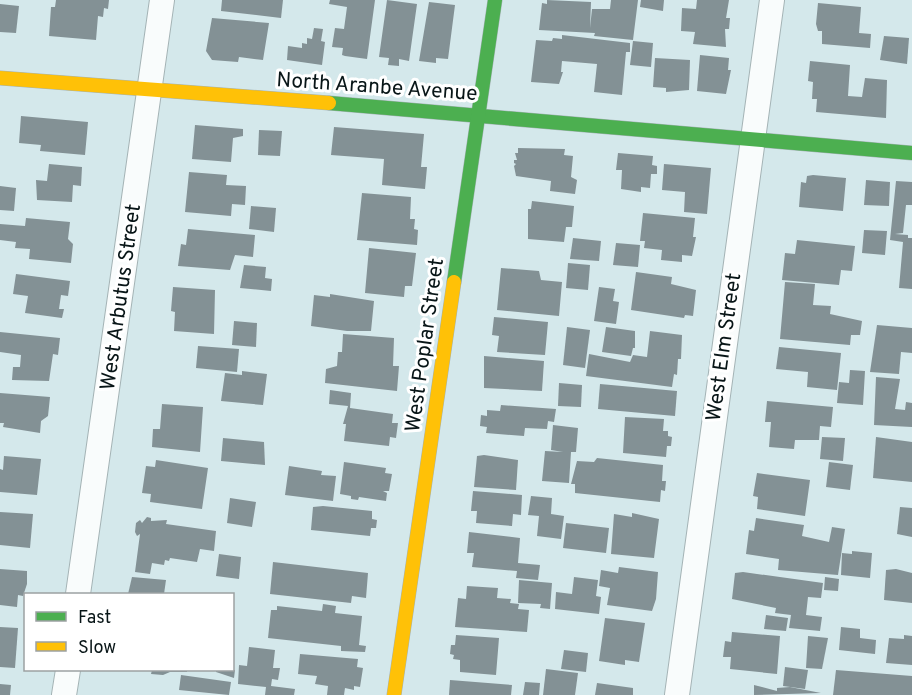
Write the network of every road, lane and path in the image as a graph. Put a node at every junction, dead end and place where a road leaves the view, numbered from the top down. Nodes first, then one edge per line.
1 (162, 0) edge
2 (495, 0) edge
3 (772, 0) edge
4 (0, 78) edge
5 (149, 90) junction
6 (479, 114) junction
7 (751, 139) junction
8 (912, 153) edge
9 (78, 593) edge
10 (68, 671) edge
11 (64, 695) edge
12 (394, 695) edge
13 (677, 695) edge

1 - 5 street, West Arbutus Street
2 - 6 street, West Poplar Street
3 - 7 street, West Elm Street
4 - 5 street, North Aranbe Avenue
5 - 6 street, North Aranbe Avenue
5 - 9 street, West Arbutus Street
6 - 7 street, North Aranbe Avenue
6 - 12 street, West Poplar Street
7 - 8 street, North Aranbe Avenue
7 - 13 street, West Elm Street
10 - 11 street

